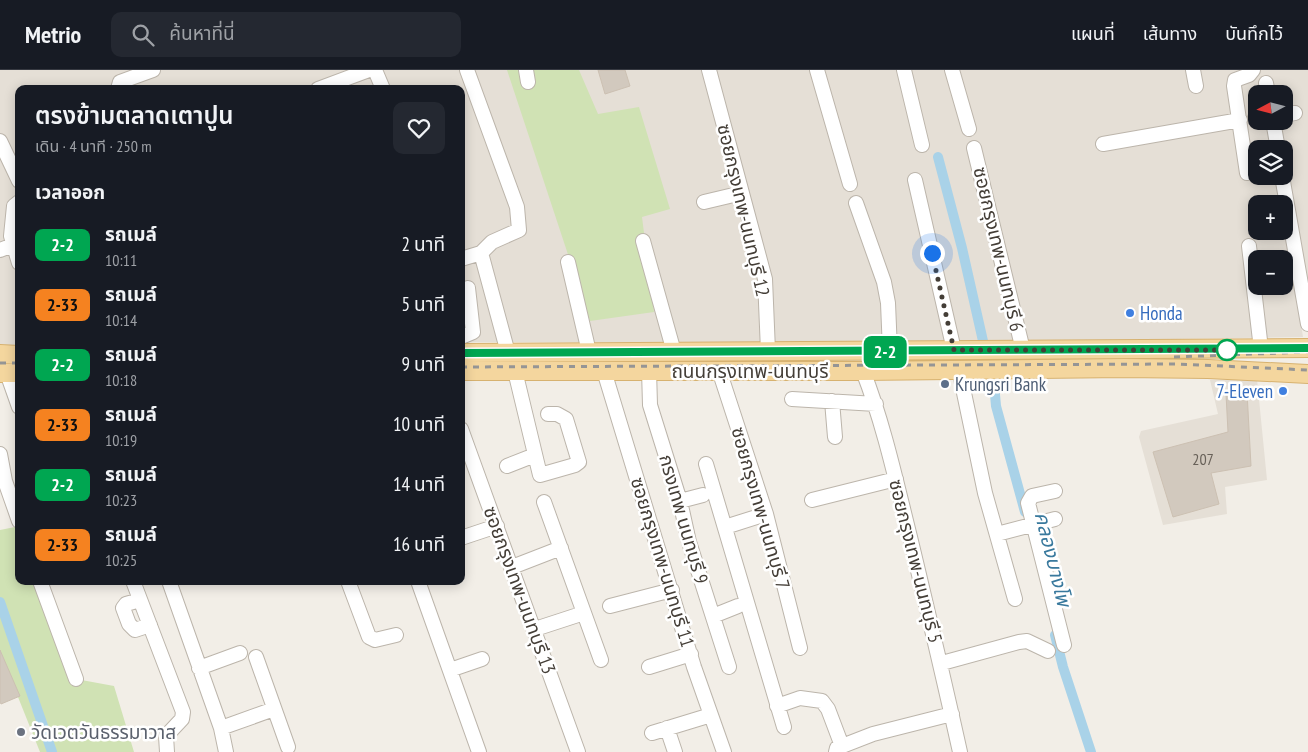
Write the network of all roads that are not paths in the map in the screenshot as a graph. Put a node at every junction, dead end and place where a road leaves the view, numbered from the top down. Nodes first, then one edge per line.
1 (152, 70) edge
2 (369, 70) edge
3 (375, 70) edge
4 (467, 70) edge
5 (710, 70) edge
6 (817, 70) edge
7 (904, 70) edge
8 (952, 70) edge
9 (1194, 70) edge
10 (1253, 70) edge
11 (119, 85) edge
12 (329, 85) edge
13 (381, 85) edge
14 (1196, 86) dead end
15 (1240, 120) junction
16 (969, 129) dead end
17 (0, 141) edge
18 (1103, 144) dead end
19 (922, 145) dead end
20 (974, 148) dead end
21 (15, 173) edge
22 (1247, 173) dead end
23 (914, 180) dead end
24 (850, 184) dead end
25 (1284, 185) edge
26 (742, 193) junction
27 (704, 202) dead end
28 (856, 204) dead end
29 (15, 205) edge
30 (643, 241) dead end
31 (1250, 246) dead end
32 (6, 248) edge
33 (481, 253) junction
34 (15, 258) edge
35 (465, 258) edge
36 (568, 262) dead end
37 (468, 288) dead end
38 (1308, 324) edge
39 (465, 335) edge
40 (1308, 348) edge
41 (1261, 349) junction
42 (954, 350) junction
43 (1023, 350) junction
44 (768, 351) junction
45 (588, 352) junction
46 (674, 352) junction
47 (890, 352) junction
48 (465, 353) edge
49 (508, 353) junction
50 (0, 354) edge
51 (15, 355) edge
52 (956, 369) junction
53 (649, 370) junction
54 (719, 370) junction
55 (465, 371) edge
56 (515, 371) junction
57 (604, 371) junction
58 (863, 371) junction
59 (9, 373) edge
60 (1308, 374) edge
61 (15, 393) edge
62 (792, 399) dead end
63 (832, 401) junction
64 (876, 404) junction
65 (548, 414) dead end
66 (835, 437) dead end
67 (465, 440) edge
68 (0, 454) edge
69 (535, 455) junction
70 (706, 464) dead end
71 (507, 466) dead end
72 (896, 479) junction
73 (1055, 491) dead end
74 (703, 495) dead end
75 (812, 500) dead end
76 (680, 501) junction
77 (544, 502) dead end
78 (15, 510) edge
79 (766, 514) junction
80 (1055, 519) dead end
81 (497, 526) junction
82 (1031, 526) junction
83 (725, 527) junction
84 (997, 534) junction
85 (465, 537) edge
86 (561, 548) junction
87 (512, 567) junction
88 (41, 585) edge
89 (134, 585) edge
90 (170, 585) edge
91 (350, 585) edge
92 (419, 585) edge
93 (672, 590) junction
94 (1015, 599) dead end
95 (140, 600) junction
96 (610, 606) dead end
97 (738, 606) dead end
98 (584, 613) junction
99 (714, 616) junction
100 (150, 625) junction
101 (534, 629) junction
102 (396, 635) dead end
103 (1064, 645) dead end
104 (800, 648) dead end
105 (1048, 650) dead end
106 (240, 653) dead end
107 (691, 654) junction
108 (256, 657) dead end
109 (482, 660) dead end
110 (601, 660) dead end
111 (942, 663) junction
112 (649, 667) dead end
113 (729, 667) dead end
114 (199, 668) junction
115 (450, 670) junction
116 (76, 679) dead end
117 (778, 706) junction
118 (274, 709) junction
119 (952, 714) junction
120 (711, 715) junction
121 (784, 727) dead end
122 (221, 728) junction
123 (668, 728) junction
124 (652, 733) dead end
125 (860, 746) edge
126 (288, 747) dead end
127 (839, 749) edge
128 (167, 752) edge
129 (226, 752) edge
130 (479, 752) edge
131 (578, 752) edge
132 (675, 752) edge
133 (724, 752) edge
134 (960, 752) edge

1 - 11 street
2 - 12 street
3 - 13 street
4 - 33 street
5 - 26 street, ซอยกรุงเทพ-นนทบุรี 12
6 - 24 street
7 - 19 street
8 - 16 street
9 - 14 street
10 - 15 street
15 - 18 street
15 - 22 street
17 - 21 street
20 - 43 street, ซอยกรุงเทพ-นนทบุรี 6
23 - 42 street
25 - 38 street
26 - 27 street
26 - 44 street, ซอยกรุงเทพ-นนทบุรี 12
28 - 47 street
29 - 32 street
30 - 46 street
31 - 41 street
32 - 34 street
33 - 35 street
33 - 49 street
36 - 45 street
37 - 39 street
40 - 41 main road, ถนนกรุงเทพ-นนทบุรี
41 - 43 main road, ถนนกรุงเทพ-นนทบุรี
42 - 43 main road, ถนนกรุงเทพ-นนทบุรี
42 - 47 main road, ถนนกรุงเทพ-นนทบุรี
42 - 52 main road
44 - 46 main road, ถนนกรุงเทพ-นนทบุรี
44 - 47 main road, ถนนกรุงเทพ-นนทบุรี
45 - 46 main road, ถนนกรุงเทพ-นนทบุรี
45 - 49 main road, ถนนกรุงเทพ-นนทบุรี
48 - 49 main road, ถนนกรุงเทพ-นนทบุรี
50 - 51 main road
52 - 58 main road, ถนนกรุงเทพ-นนทบุรี
52 - 60 main road, ถนนกรุงเทพ-นนทบุรี
52 - 84 street
53 - 54 main road, ถนนกรุงเทพ-นนทบุรี
53 - 57 main road, ถนนกรุงเทพ-นนทบุรี
53 - 76 street, กรงเทพ นนทบุรี 9
54 - 58 main road, ถนนกรุงเทพ-นนทบุรี
54 - 79 street, ซอยกรุงเทพ-นนทบุรี 7
55 - 56 main road, ถนนกรุงเทพ-นนทบุรี
56 - 57 main road, ถนนกรุงเทพ-นนทบุรี
56 - 69 street
57 - 93 street, ซอยกรุงเทพ-นนทบุรี 11
58 - 64 street, ซอยกรุงเทพ-นนทบุรี 5
59 - 61 street
62 - 63 street
63 - 64 street
63 - 66 street
64 - 72 street, ซอยกรุงเทพ-นนทบุรี 5
65 - 69 street
67 - 81 street, ซอยกรุงเทพ-นนทบุรี 13
68 - 78 street
69 - 71 street
70 - 83 street
72 - 75 street
72 - 111 street, ซอยกรุงเทพ-นนทบุรี 5
73 - 82 street
74 - 76 street
76 - 99 street, กรงเทพ นนทบุรี 9
77 - 86 street
79 - 83 street
79 - 104 street, ซอยกรุงเทพ-นนทบุรี 7
80 - 82 street
81 - 85 street
81 - 87 street, ซอยกรุงเทพ-นนทบุรี 13
82 - 84 street
82 - 103 street
83 - 117 street
84 - 94 street
86 - 87 street
86 - 98 street
87 - 101 street, ซอยกรุงเทพ-นนทบุรี 13
88 - 116 street
89 - 95 street
90 - 114 street
91 - 102 street
92 - 115 street
93 - 96 street
93 - 107 street, ซอยกรุงเทพ-นนทบุรี 11
95 - 100 street
95 - 100 street
97 - 99 street
98 - 101 street
98 - 110 street
99 - 113 street, กรงเทพ นนทบุรี 9
100 - 128 street
101 - 131 street, ซอยกรุงเทพ-นนทบุรี 13
105 - 111 street
106 - 114 street
107 - 112 street
107 - 120 street, ซอยกรุงเทพ-นนทบุรี 11
108 - 118 street
109 - 115 street
111 - 119 street, ซอยกรุงเทพ-นนทบุรี 5
114 - 122 street
115 - 130 street
117 - 121 street
117 - 127 street
118 - 122 street
118 - 126 street
119 - 125 street
119 - 134 street, ซอยกรุงเทพ-นนทบุรี 5
120 - 123 street
120 - 133 street, ซอยกรุงเทพ-นนทบุรี 11
122 - 129 street
123 - 124 street
123 - 132 street
125 - 127 street

